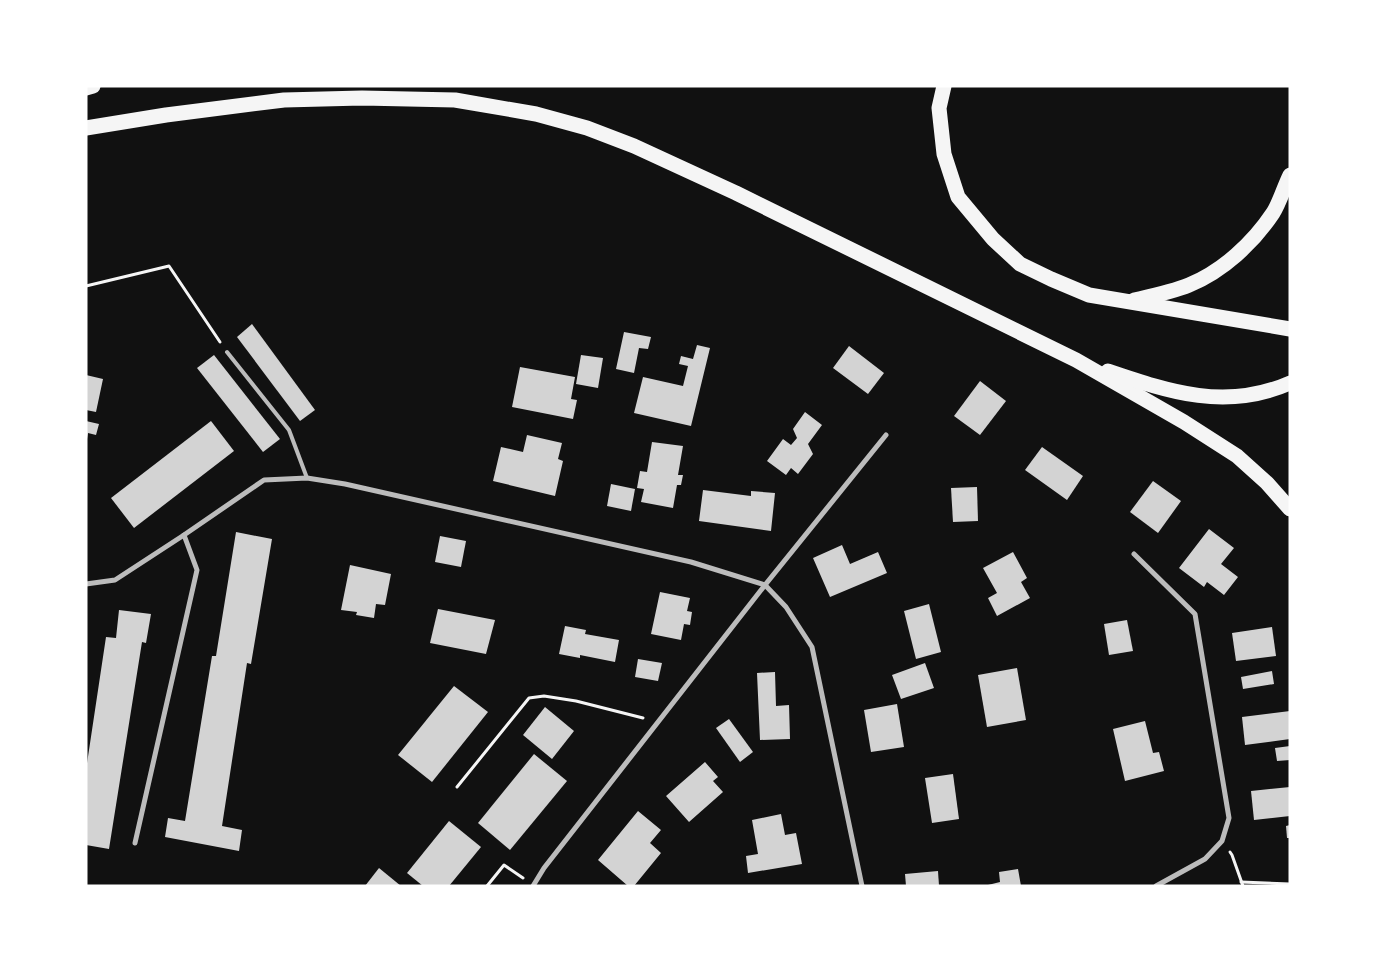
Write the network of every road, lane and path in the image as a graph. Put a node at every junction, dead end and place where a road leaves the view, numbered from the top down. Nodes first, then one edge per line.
1 (93, 86) edge
2 (944, 86) edge
3 (86, 88) edge
4 (86, 128) edge
5 (1290, 175) edge
6 (86, 286) edge
7 (1128, 302) junction
8 (1290, 329) edge
9 (227, 352) joint
10 (1076, 360) junction
11 (1290, 383) edge
12 (886, 435) dead end
13 (307, 478) junction
14 (1290, 510) edge
15 (184, 535) junction
16 (1134, 554) dead end
17 (86, 584) edge
18 (765, 585) junction
19 (658, 723) junction
20 (457, 787) dead end
21 (1222, 842) junction
22 (135, 843) dead end
23 (1242, 884) edge
24 (1290, 884) edge
25 (487, 886) edge
26 (533, 886) edge
27 (862, 886) edge
28 (1156, 886) edge

1 - 3 highway
2 - 7 highway
4 - 10 highway
5 - 7 highway
6 - 9 path
7 - 8 highway
9 - 13 lane
10 - 11 highway
10 - 14 highway
12 - 18 street
13 - 15 street
13 - 18 street
15 - 17 street
15 - 22 street
16 - 21 street
18 - 19 street
18 - 27 street
19 - 20 path
19 - 26 street
21 - 23 path
21 - 28 street
23 - 24 path
25 - 26 path

